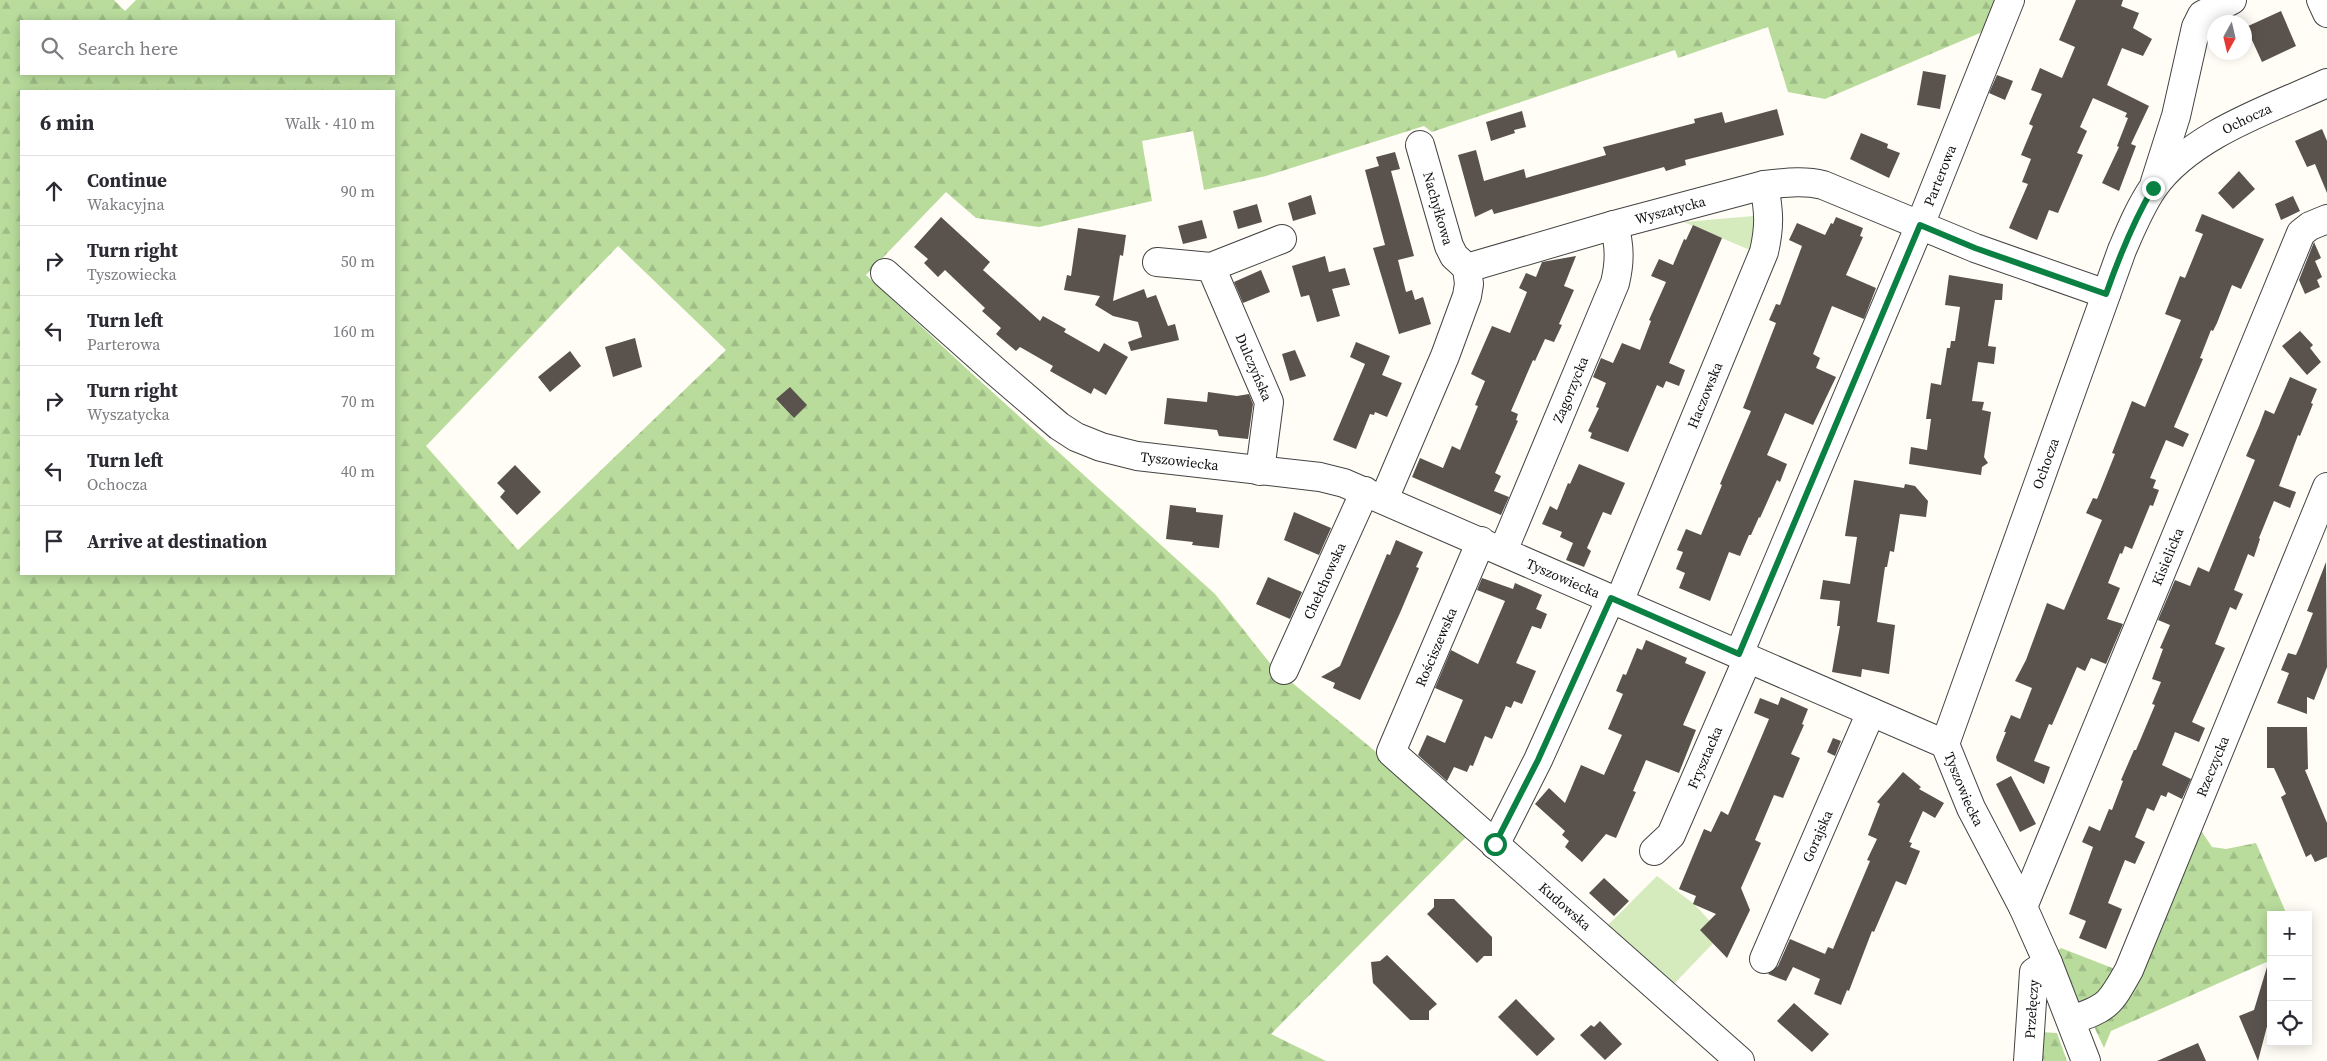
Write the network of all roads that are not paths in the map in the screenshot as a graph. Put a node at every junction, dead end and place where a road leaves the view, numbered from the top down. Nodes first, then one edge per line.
1 (2010, 0) edge
2 (2232, 0) edge
3 (2321, 0) edge
4 (2327, 13) edge
5 (2327, 83) edge
6 (1420, 145) dead end
7 (1764, 185) junction
8 (2153, 188) junction
9 (2327, 218) edge
10 (1614, 225) junction
11 (1920, 225) junction
12 (1282, 239) dead end
13 (1157, 262) dead end
14 (1211, 267) junction
15 (1467, 268) junction
16 (885, 273) dead end
17 (2106, 294) junction
18 (1260, 471) junction
19 (2327, 487) edge
20 (1375, 495) junction
21 (1492, 546) junction
22 (1615, 600) junction
23 (1744, 656) junction
24 (1284, 670) dead end
25 (1871, 712) junction
26 (1945, 744) junction
27 (1391, 752) joint
28 (1495, 844) junction
29 (1654, 851) dead end
30 (2023, 908) junction
31 (1764, 959) dead end
32 (2048, 963) junction
33 (2071, 1020) junction
34 (1740, 1061) edge
35 (2028, 1061) edge
36 (2086, 1061) edge

1 - 11 street, Parterowa
2 - 8 street, Ochocza
3 - 4 street
5 - 8 street, Ochocza
6 - 15 street, Nachyłkowa
7 - 10 street, Wyszatycka
7 - 11 street, Wyszatycka
7 - 22 street, Haczowska
8 - 17 street, Ochocza
9 - 30 street, Kisielicka
10 - 15 street, Wyszatycka
10 - 21 street, Zagorzycka
11 - 17 street, Wyszatycka
11 - 23 street, Parterowa
12 - 14 street
13 - 14 street
14 - 18 street, Dulczyńska
15 - 20 street
16 - 18 street, Tyszowiecka
17 - 26 street, Ochocza
18 - 20 street, Tyszowiecka
19 - 33 street, Rzeczycka
20 - 21 street, Tyszowiecka
20 - 24 street, Chełchowska
21 - 22 street, Tyszowiecka
21 - 27 street, Rościszewska
22 - 23 street, Tyszowiecka
22 - 28 street, Haczowska
23 - 25 street, Tyszowiecka
23 - 29 street, Frysztacka
25 - 26 street, Tyszowiecka
25 - 31 street, Gorajska
26 - 30 street, Tyszowiecka
27 - 28 street, Kudowska
28 - 34 street, Kudowska
30 - 32 street, Tyszowiecka
32 - 33 street, Tyszowiecka
32 - 35 street, Przełęczy
33 - 36 street, Tyszowiecka

